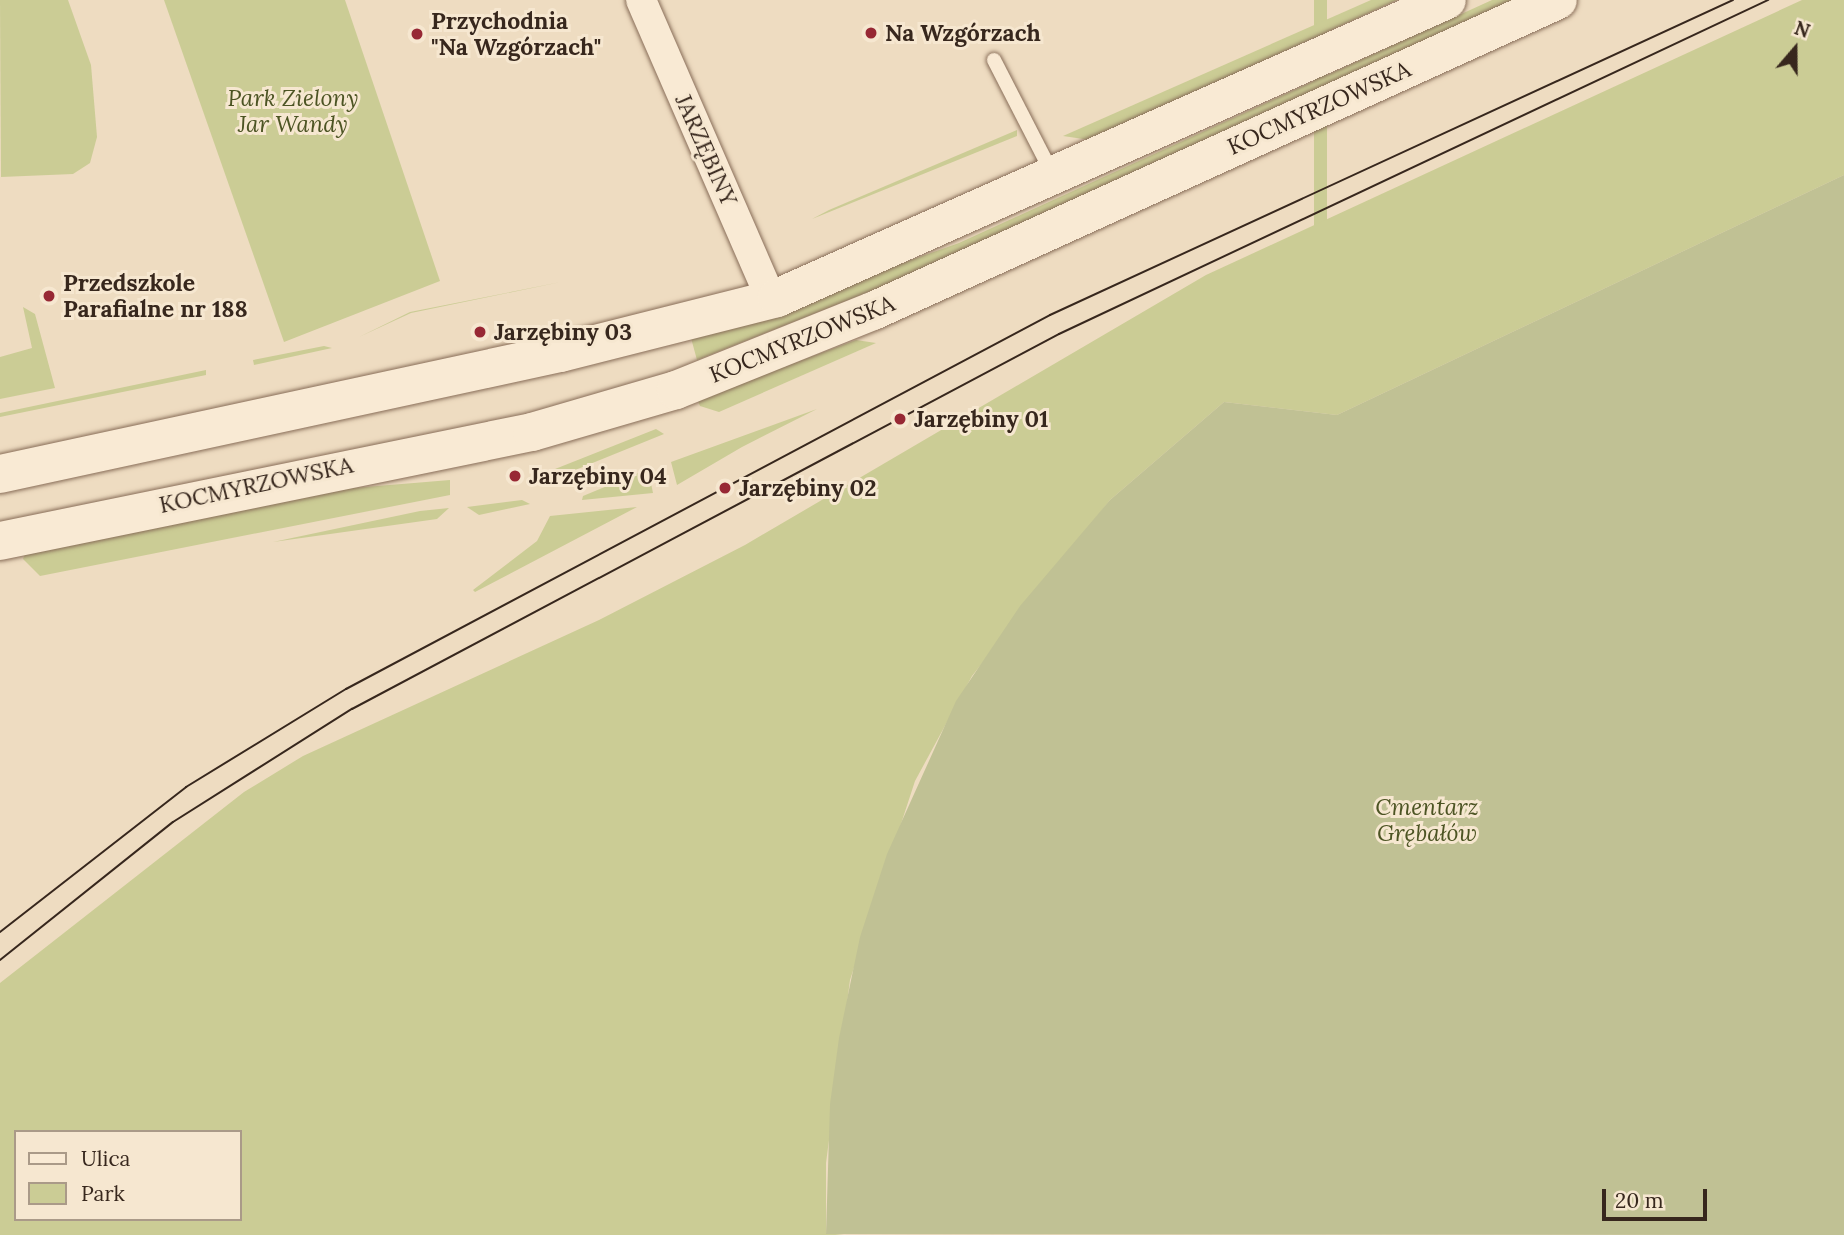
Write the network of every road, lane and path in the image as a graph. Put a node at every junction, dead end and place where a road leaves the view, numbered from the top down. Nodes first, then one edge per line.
1 (641, 0) edge
2 (1447, 0) edge
3 (1558, 0) edge
4 (994, 60) dead end
5 (1055, 177) junction
6 (771, 299) junction
7 (0, 474) edge
8 (0, 541) edge

1 - 6 street, JARZĘBINY
2 - 5 main road, KOCMYRZOWSKA
3 - 8 main road, KOCMYRZOWSKA
4 - 5 lane
5 - 6 main road, KOCMYRZOWSKA
6 - 7 main road, KOCMYRZOWSKA

